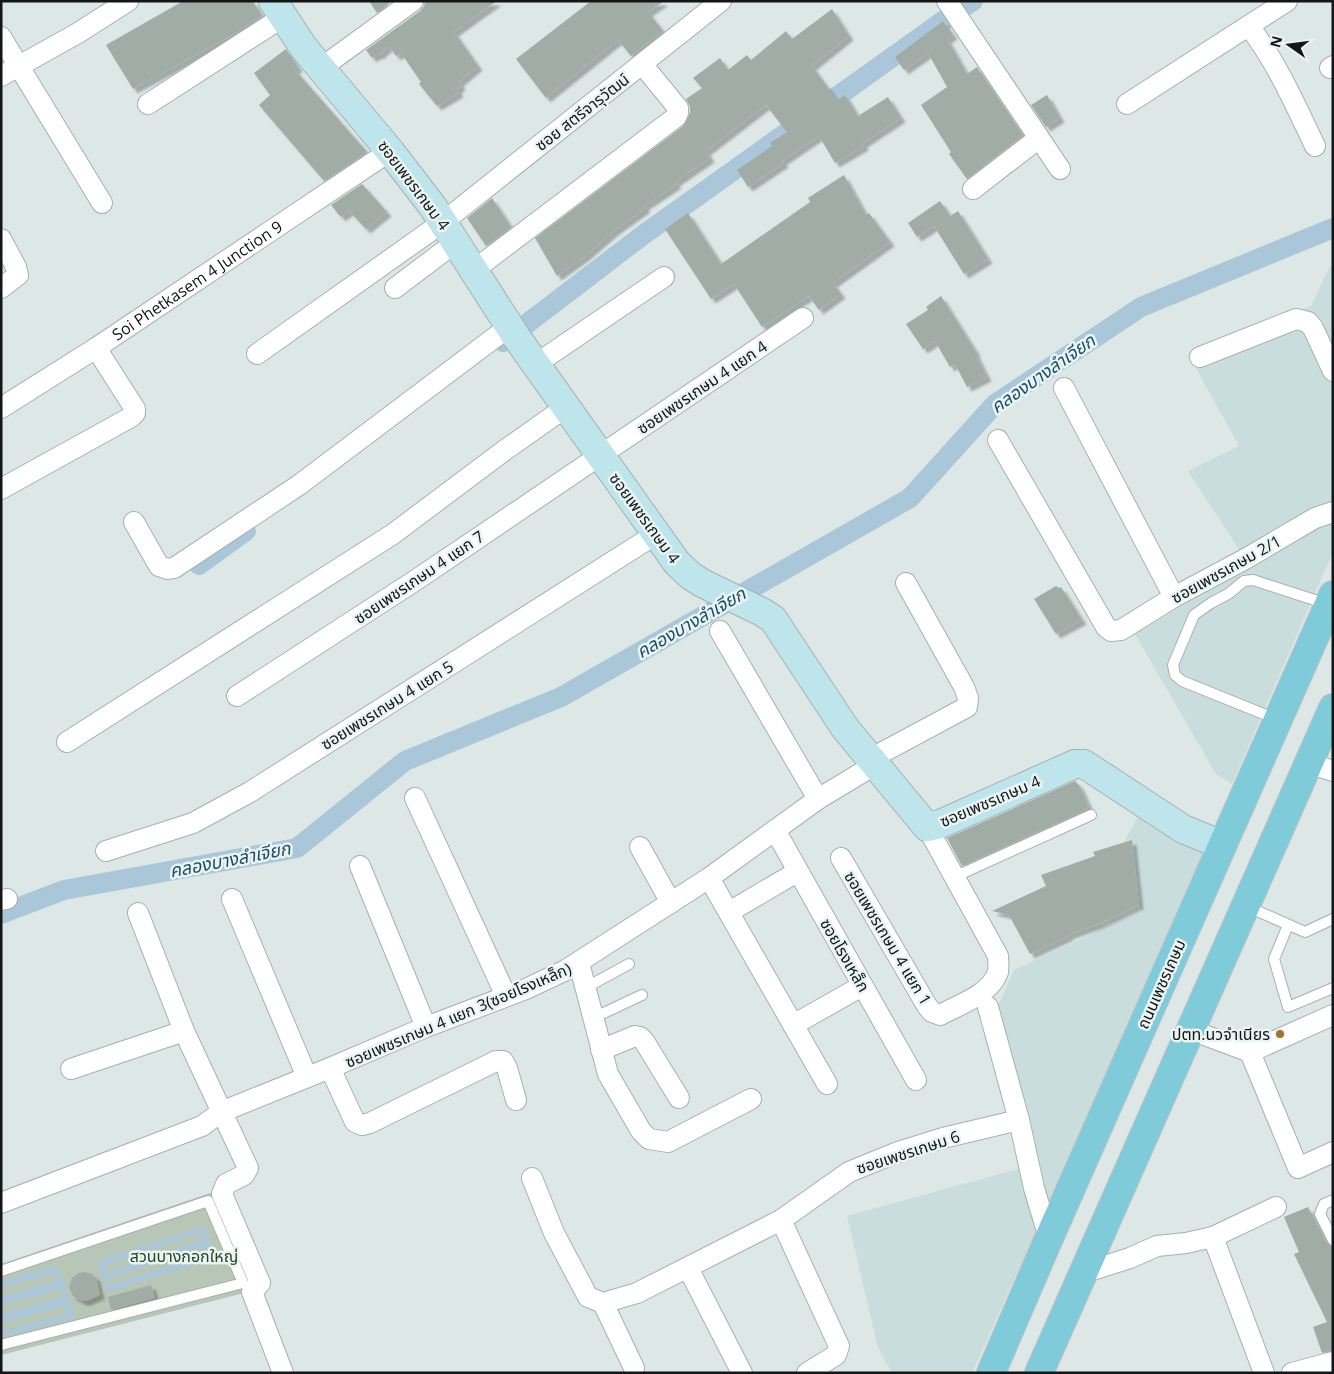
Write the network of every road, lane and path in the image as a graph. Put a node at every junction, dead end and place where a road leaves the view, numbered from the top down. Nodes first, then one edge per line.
1 (128, 1) edge
2 (413, 1) edge
3 (721, 1) edge
4 (1287, 1) edge
5 (948, 3) edge
6 (278, 9) edge
7 (1249, 26) junction
8 (1, 38) edge
9 (642, 64) junction
10 (19, 67) junction
11 (321, 68) junction
12 (1, 76) edge
13 (148, 104) dead end
14 (1127, 104) dead end
15 (1039, 138) junction
16 (1315, 146) dead end
17 (390, 151) junction
18 (1060, 170) dead end
19 (973, 189) dead end
20 (102, 203) dead end
21 (450, 232) junction
22 (1, 239) edge
23 (474, 270) junction
24 (664, 277) dead end
25 (1, 288) edge
26 (395, 288) dead end
27 (803, 318) dead end
28 (513, 331) junction
29 (96, 348) junction
30 (257, 354) dead end
31 (1200, 357) dead end
32 (536, 364) junction
33 (1333, 371) edge
34 (1064, 388) dead end
35 (1, 408) edge
36 (566, 408) junction
37 (998, 440) dead end
38 (600, 456) junction
39 (1, 489) edge
40 (1333, 512) edge
41 (134, 522) dead end
42 (656, 534) junction
43 (906, 583) dead end
44 (1174, 597) junction
45 (1331, 600) edge
46 (720, 631) dead end
47 (237, 696) dead end
48 (1333, 708) edge
49 (1277, 720) junction
50 (67, 742) dead end
51 (873, 761) junction
52 (1321, 767) edge
53 (415, 798) dead end
54 (818, 799) junction
55 (1091, 814) dead end
56 (927, 827) junction
57 (775, 830) junction
58 (1222, 845) junction
59 (640, 847) dead end
60 (106, 851) dead end
61 (841, 858) dead end
62 (360, 866) dead end
63 (797, 872) junction
64 (954, 877) junction
65 (709, 878) junction
66 (232, 899) dead end
67 (671, 903) junction
68 (1246, 906) junction
69 (729, 912) junction
70 (138, 913) dead end
71 (1333, 920) edge
72 (1288, 925) junction
73 (578, 964) junction
74 (629, 964) dead end
75 (862, 986) junction
76 (585, 988) junction
77 (1333, 988) edge
78 (642, 995) dead end
79 (506, 996) junction
80 (988, 1007) dead end
81 (1333, 1015) edge
82 (593, 1018) junction
83 (793, 1025) junction
84 (426, 1027) junction
85 (1191, 1030) junction
86 (184, 1031) junction
87 (601, 1050) junction
88 (1250, 1052) junction
89 (330, 1068) junction
90 (71, 1069) dead end
91 (307, 1077) junction
92 (916, 1080) dead end
93 (827, 1084) dead end
94 (679, 1098) dead end
95 (751, 1099) dead end
96 (516, 1100) dead end
97 (221, 1112) junction
98 (1019, 1120) junction
99 (1333, 1152) edge
100 (532, 1178) dead end
101 (1333, 1200) edge
102 (1, 1202) edge
103 (1276, 1207) dead end
104 (781, 1220) junction
105 (1213, 1237) junction
106 (1049, 1238) junction
107 (1333, 1240) edge
108 (688, 1268) junction
109 (1, 1271) edge
110 (1083, 1273) junction
111 (603, 1303) junction
112 (1, 1345) edge
113 (1333, 1362) edge
114 (634, 1368) dead end
115 (283, 1373) edge
116 (742, 1373) edge
117 (807, 1373) edge
118 (991, 1373) edge
119 (1039, 1373) edge
120 (1264, 1373) edge
121 (1292, 1373) edge

1 - 10 street
2 - 11 street
3 - 9 street, ซอย สตรีจารุวัฒน์
4 - 7 street
5 - 15 street
6 - 11 street, ซอยเพชรเกษม 4
6 - 13 street
7 - 14 street
7 - 16 street
8 - 10 street
9 - 21 street, ซอย สตรีจารุวัฒน์
9 - 23 street
10 - 12 street
10 - 20 street
11 - 17 street, ซอยเพชรเกษม 4
15 - 18 street
15 - 19 street
17 - 21 street, ซอยเพชรเกษม 4
17 - 29 street, Soi Phetkasem 4 Junction 9
21 - 23 street, ซอยเพชรเกษม 4
21 - 26 street
21 - 30 street
22 - 25 street
23 - 28 street, ซอยเพชรเกษม 4
24 - 32 street
27 - 38 street, ซอยเพชรเกษม 4 แยก 4
28 - 32 street, ซอยเพชรเกษม 4
28 - 41 street
29 - 35 street, Soi Phetkasem 4 Junction 9
29 - 39 street
31 - 33 street
32 - 36 street, ซอยเพชรเกษม 4
34 - 44 street
36 - 38 street, ซอยเพชรเกษม 4
36 - 50 street
37 - 44 street, ซอยเพชรเกษม 2/1
38 - 42 street, ซอยเพชรเกษม 4
38 - 47 street, ซอยเพชรเกษม 4 แยก 7
40 - 44 street, ซอยเพชรเกษม 2/1
42 - 51 street, ซอยเพชรเกษม 4
42 - 60 street, ซอยเพชรเกษม 4 แยก 5
43 - 51 street, ซอยเพชรเกษม 4 แยก 3(ซอยโรงเหล็ก)
45 - 49 main road, ถนนเพชรเกษม
45 - 49 lane
46 - 54 street
48 - 52 main road
49 - 58 main road, ถนนเพชรเกษม
51 - 54 street, ซอยเพชรเกษม 4 แยก 3(ซอยโรงเหล็ก)
51 - 56 street, ซอยเพชรเกษม 4
52 - 68 main road
53 - 79 street
54 - 57 street, ซอยเพชรเกษม 4 แยก 3(ซอยโรงเหล็ก)
55 - 64 lane
56 - 58 street, ซอยเพชรเกษม 4
56 - 64 street, ซอยเพชรเกษม 4 แยก 1
57 - 63 street, ซอยโรงเหล็ก
57 - 65 street, ซอยเพชรเกษม 4 แยก 3(ซอยโรงเหล็ก)
58 - 106 main road, ถนนเพชรเกษม
59 - 67 street
61 - 64 street, ซอยเพชรเกษม 4 แยก 1
62 - 84 street
63 - 69 street
63 - 75 street, ซอยโรงเหล็ก
65 - 67 street, ซอยเพชรเกษม 4 แยก 3(ซอยโรงเหล็ก)
65 - 69 street
66 - 91 street
67 - 73 street, ซอยเพชรเกษม 4 แยก 3(ซอยโรงเหล็ก)
68 - 72 lane
68 - 85 main road
69 - 83 street
70 - 86 street
71 - 72 lane
72 - 77 lane
73 - 76 street
73 - 79 street, ซอยเพชรเกษม 4 แยก 3(ซอยโรงเหล็ก)
74 - 76 lane
75 - 83 street
75 - 92 street, ซอยโรงเหล็ก
76 - 82 street
78 - 82 lane
79 - 84 street, ซอยเพชรเกษม 4 แยก 3(ซอยโรงเหล็ก)
80 - 98 street
81 - 88 street
82 - 87 street
83 - 93 street
84 - 89 street, ซอยเพชรเกษม 4 แยก 3(ซอยโรงเหล็ก)
85 - 88 street
85 - 110 main road
86 - 90 street
86 - 97 street
87 - 94 street
87 - 95 street
88 - 99 street
89 - 91 street, ซอยเพชรเกษม 4 แยก 3(ซอยโรงเหล็ก)
89 - 96 street
91 - 97 street, ซอยเพชรเกษม 4 แยก 3(ซอยโรงเหล็ก)
97 - 102 street, ซอยเพชรเกษม 4 แยก 3(ซอยโรงเหล็ก)
97 - 115 street
98 - 104 street, ซอยเพชรเกษม 6
98 - 106 street
100 - 111 street
101 - 107 lane
103 - 105 street
104 - 108 street, ซอยเพชรเกษม 6
104 - 117 street
105 - 110 street
105 - 120 street
106 - 118 main road, ถนนเพชรเกษม
108 - 111 street, ซอยเพชรเกษม 6
108 - 116 street
109 - 112 lane
110 - 119 main road
111 - 114 street
113 - 121 street

